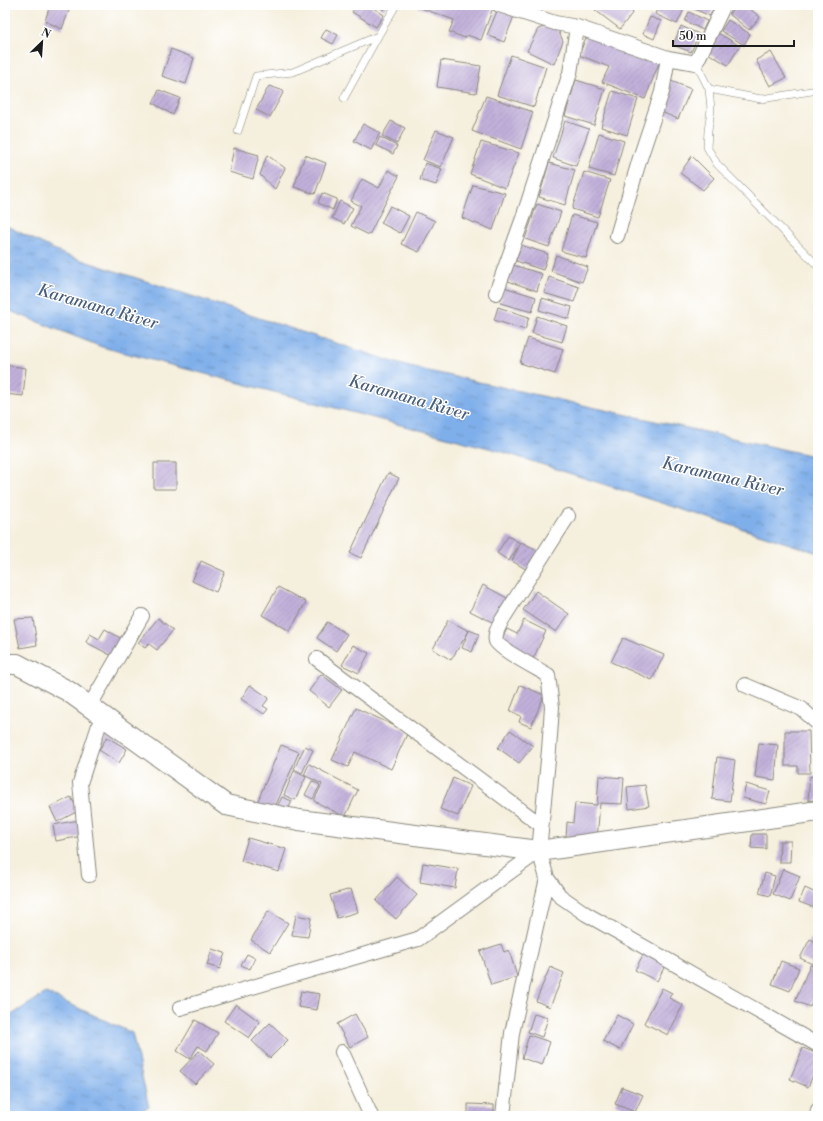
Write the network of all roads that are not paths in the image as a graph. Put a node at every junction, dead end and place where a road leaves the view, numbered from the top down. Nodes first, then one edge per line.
1 (396, 5) edge
2 (499, 5) edge
3 (724, 5) edge
4 (576, 26) junction
5 (378, 36) junction
6 (668, 58) junction
7 (696, 63) junction
8 (709, 89) junction
9 (818, 90) edge
10 (344, 98) dead end
11 (238, 131) dead end
12 (617, 236) dead end
13 (818, 266) edge
14 (496, 292) dead end
15 (568, 516) dead end
16 (142, 616) dead end
17 (317, 659) dead end
18 (5, 664) edge
19 (745, 685) dead end
20 (96, 711) junction
21 (818, 724) edge
22 (818, 811) edge
23 (541, 825) junction
24 (539, 851) junction
25 (90, 875) dead end
26 (546, 878) junction
27 (180, 1008) dead end
28 (818, 1045) edge
29 (342, 1052) dead end
30 (818, 1110) edge
31 (372, 1116) edge
32 (503, 1116) edge
33 (816, 1116) edge

1 - 5 lane
2 - 4 street
3 - 7 street
4 - 6 street
4 - 14 street
5 - 10 lane
5 - 11 lane
6 - 7 street
6 - 12 street
7 - 8 lane
8 - 9 lane
8 - 13 lane
15 - 23 street
16 - 20 street
17 - 23 street
18 - 20 main road
19 - 21 street
20 - 24 main road
20 - 25 street
22 - 24 main road
23 - 24 street
24 - 26 street
24 - 27 street
26 - 28 street
26 - 32 street
29 - 31 street
30 - 33 street

